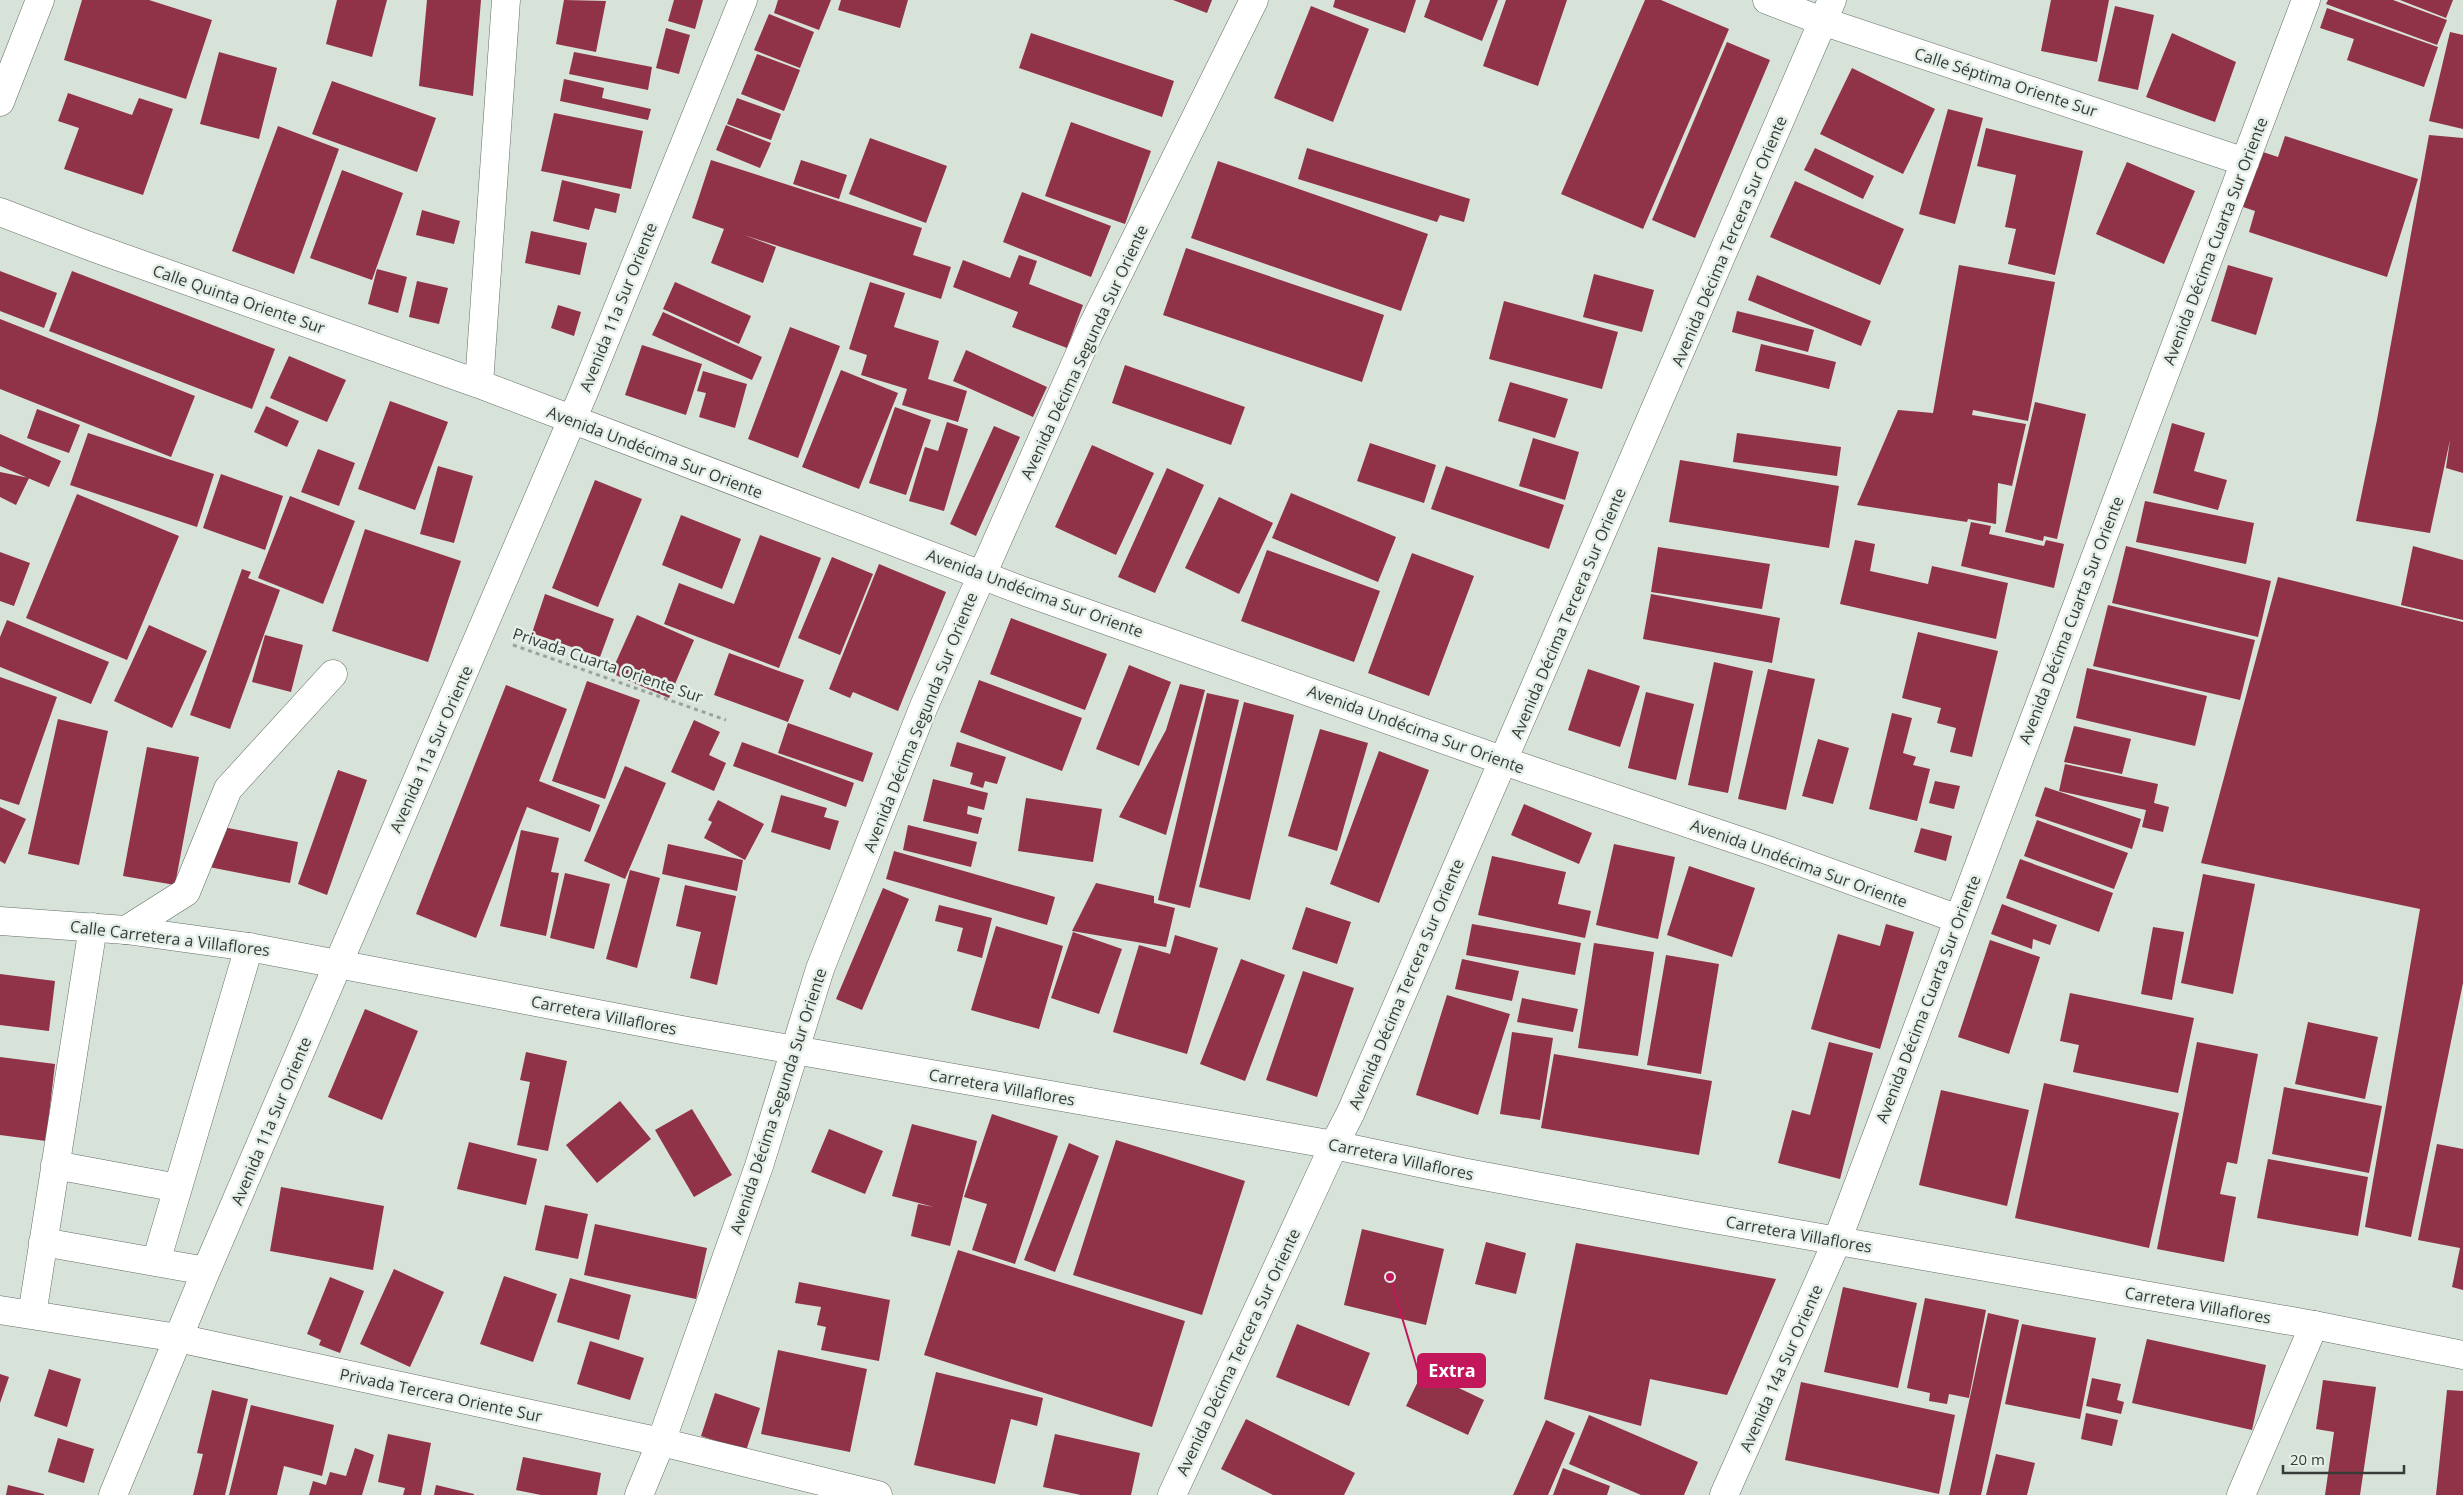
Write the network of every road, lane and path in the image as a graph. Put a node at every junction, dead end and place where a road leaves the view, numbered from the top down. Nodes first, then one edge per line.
1 (40, 0) edge
2 (506, 0) edge
3 (743, 0) edge
4 (1254, 0) edge
5 (1767, 0) edge
6 (2306, 0) edge
7 (1827, 10) edge
8 (0, 102) edge
9 (2245, 162) junction
10 (0, 212) edge
11 (479, 384) junction
12 (571, 421) junction
13 (981, 574) junction
14 (482, 634) junction
15 (333, 674) dead end
16 (726, 720) dead end
17 (1505, 760) junction
18 (1958, 919) junction
19 (0, 921) edge
20 (93, 926) junction
21 (126, 930) junction
22 (249, 947) junction
23 (339, 963) junction
24 (796, 1050) junction
25 (1334, 1145) junction
26 (55, 1165) junction
27 (178, 1188) junction
28 (1837, 1240) junction
29 (43, 1242) junction
30 (156, 1262) junction
31 (206, 1271) junction
32 (0, 1310) edge
33 (32, 1315) junction
34 (2314, 1325) junction
35 (178, 1338) junction
36 (2463, 1355) edge
37 (661, 1442) junction
38 (113, 1495) edge
39 (640, 1495) edge
40 (878, 1495) edge
41 (1172, 1495) edge
42 (1724, 1495) edge
43 (2241, 1495) edge

1 - 8 street
2 - 11 street
3 - 12 street, Avenida 11a Sur Oriente
4 - 13 street, Avenida Décima Segunda Sur Oriente
5 - 7 street, Calle Séptima Oriente Sur
6 - 9 street, Avenida Décima Cuarta Sur Oriente
7 - 9 street, Calle Séptima Oriente Sur
7 - 17 street, Avenida Décima Tercera Sur Oriente
9 - 18 street, Avenida Décima Cuarta Sur Oriente
10 - 11 street, Calle Quinta Oriente Sur
11 - 12 street, Avenida Undécima Sur Oriente
12 - 13 street, Avenida Undécima Sur Oriente
12 - 14 street, Avenida 11a Sur Oriente
13 - 17 street, Avenida Undécima Sur Oriente
13 - 24 street, Avenida Décima Segunda Sur Oriente
14 - 16 path, Privada Cuarta Oriente Sur
14 - 23 street, Avenida 11a Sur Oriente
15 - 21 street
17 - 18 street, Avenida Undécima Sur Oriente
17 - 25 street, Avenida Décima Tercera Sur Oriente
18 - 28 street, Avenida Décima Cuarta Sur Oriente
19 - 20 street, Calle Carretera a Villaflores
20 - 21 street, Calle Carretera a Villaflores
20 - 26 street
21 - 22 street, Calle Carretera a Villaflores
22 - 23 street, Calle Carretera a Villaflores
22 - 27 street
23 - 24 street, Carretera Villaflores
23 - 31 street, Avenida 11a Sur Oriente
24 - 25 street, Carretera Villaflores
24 - 37 street, Avenida Décima Segunda Sur Oriente
25 - 28 street, Carretera Villaflores
25 - 41 street, Avenida Décima Tercera Sur Oriente
26 - 27 street
26 - 29 street
27 - 30 street
28 - 34 street, Carretera Villaflores
28 - 42 street, Avenida 14a Sur Oriente
29 - 30 street
29 - 33 street
30 - 31 street
31 - 35 street, Avenida 11a Sur Oriente
32 - 33 street, Privada Tercera Oriente Sur
33 - 35 street, Privada Tercera Oriente Sur
34 - 36 street, Carretera Villaflores
34 - 43 street
35 - 37 street, Privada Tercera Oriente Sur
35 - 38 street, Avenida 11a Sur Oriente
37 - 39 street, Avenida Décima Segunda Sur Oriente
37 - 40 street, Privada Tercera Oriente Sur

